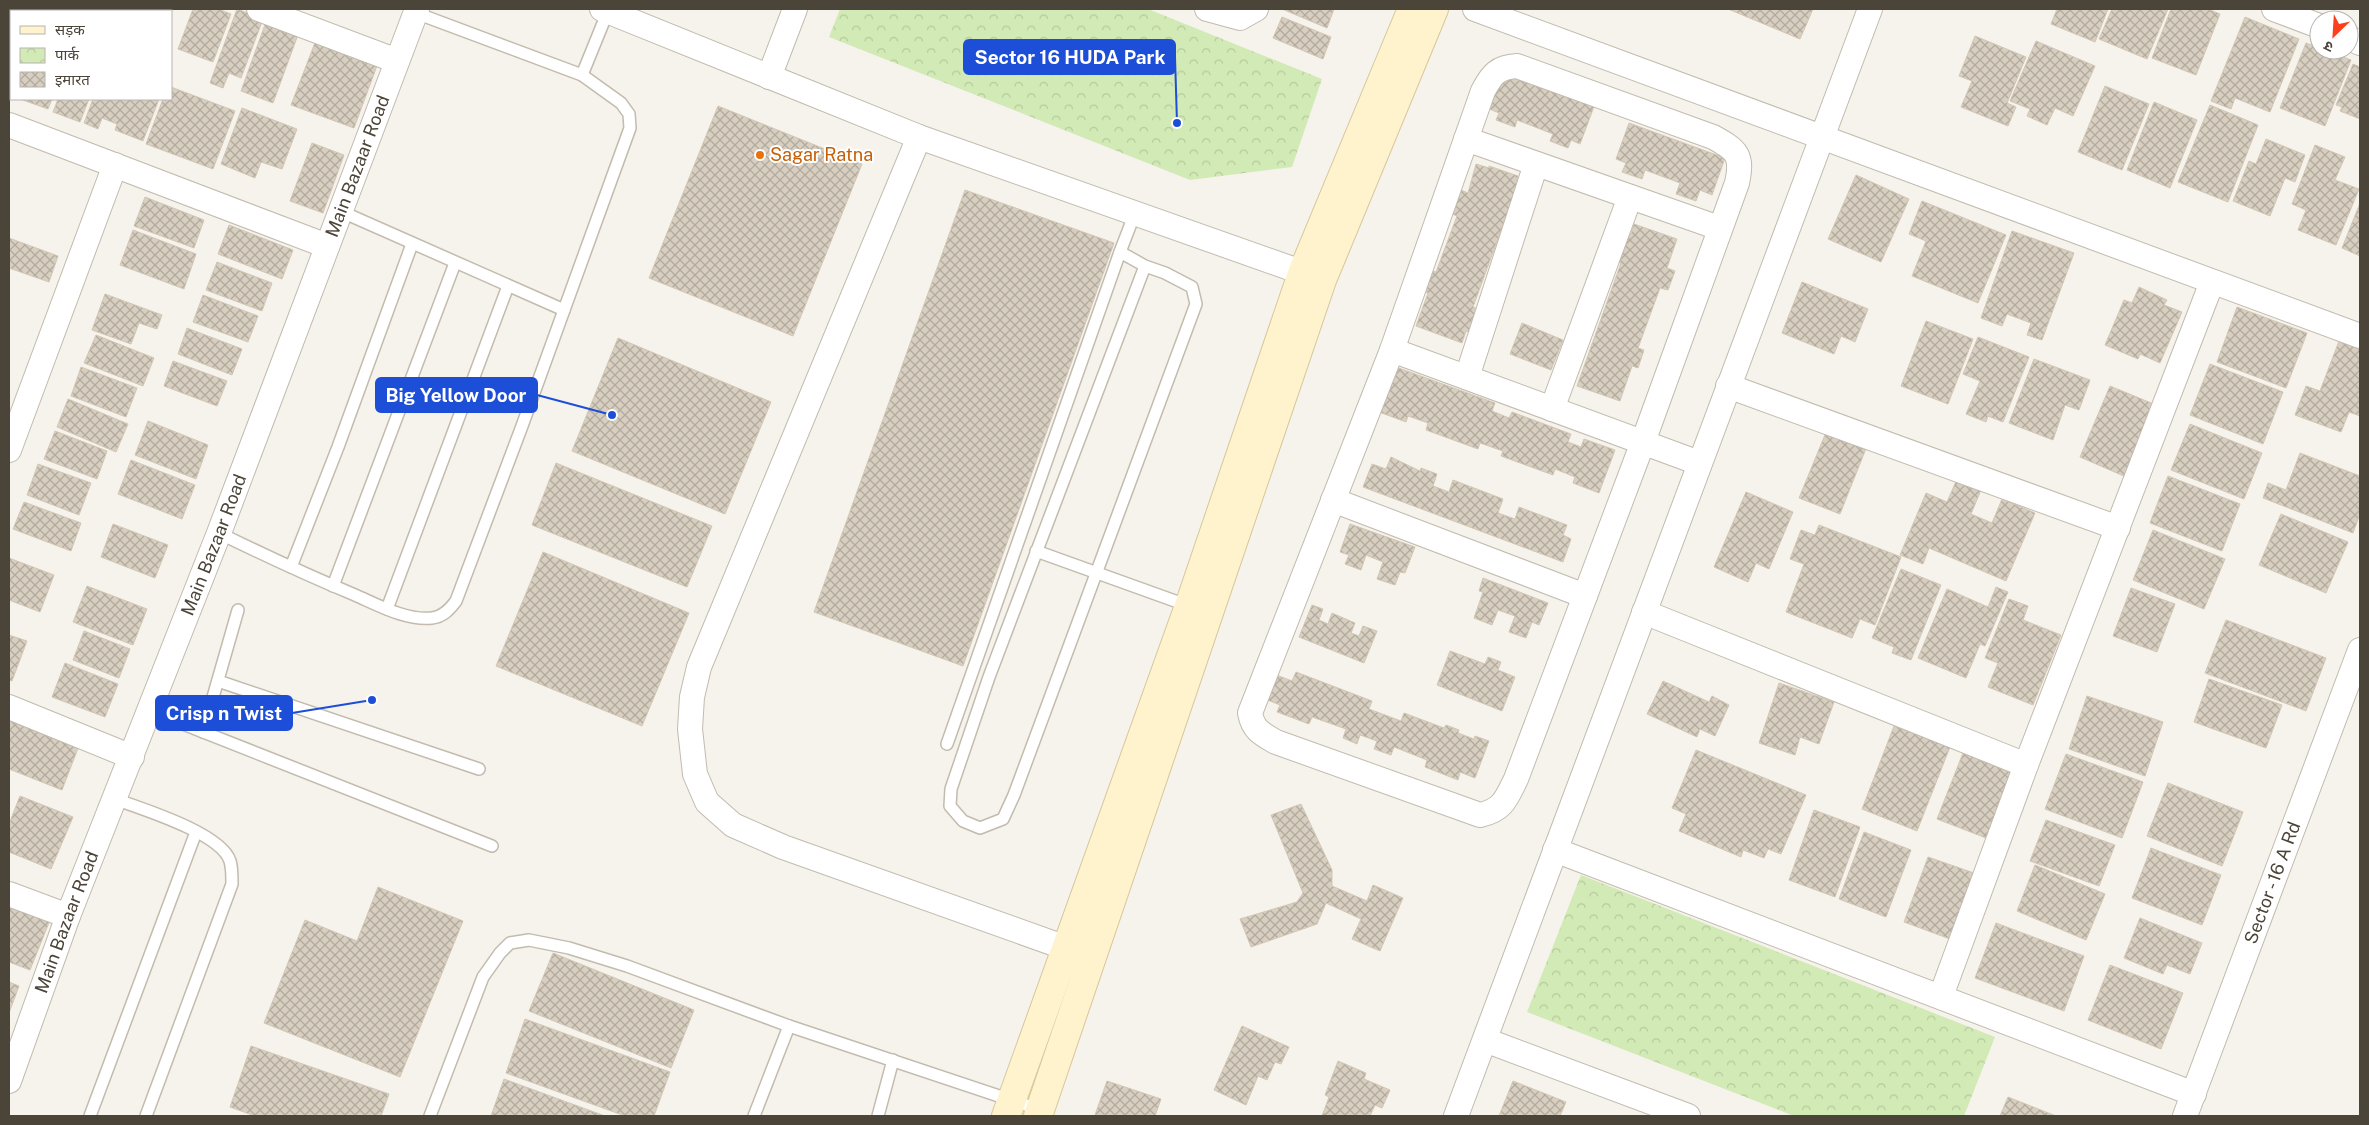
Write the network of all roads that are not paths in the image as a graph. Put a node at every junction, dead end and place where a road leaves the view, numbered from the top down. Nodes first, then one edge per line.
1 (259, 9) edge
2 (795, 9) edge
3 (1207, 9) edge
4 (1256, 9) edge
5 (1412, 9) edge
6 (1434, 9) edge
7 (1475, 9) edge
8 (1870, 9) edge
9 (2274, 9) edge
10 (605, 10) edge
11 (417, 11) edge
12 (2309, 18) edge
13 (398, 60) junction
14 (582, 75) junction
15 (770, 77) junction
16 (9, 125) edge
17 (1821, 136) junction
18 (919, 137) junction
19 (1466, 139) junction
20 (1536, 164) junction
21 (115, 165) junction
22 (1630, 197) junction
23 (340, 212) junction
24 (1135, 213) junction
25 (1719, 228) junction
26 (412, 244) junction
27 (327, 246) junction
28 (1120, 252) junction
29 (455, 263) junction
30 (1144, 266) junction
31 (1312, 275) junction
32 (2212, 282) junction
33 (508, 286) junction
34 (564, 310) junction
35 (2360, 336) edge
36 (1392, 350) junction
37 (1467, 377) junction
38 (1728, 386) junction
39 (1552, 409) junction
40 (1643, 442) junction
41 (9, 450) edge
42 (1699, 463) junction
43 (1333, 500) junction
44 (2118, 528) junction
45 (219, 533) junction
46 (1036, 551) junction
47 (291, 567) junction
48 (1096, 573) junction
49 (333, 586) junction
50 (1585, 596) junction
51 (387, 609) junction
52 (1199, 609) junction
53 (238, 610) dead end
54 (1644, 612) junction
55 (2360, 650) edge
56 (218, 681) junction
57 (9, 707) edge
58 (150, 711) junction
59 (203, 732) junction
60 (947, 744) dead end
61 (132, 757) junction
62 (2026, 765) junction
63 (479, 769) dead end
64 (115, 799) junction
65 (196, 832) junction
66 (492, 846) dead end
67 (1555, 850) junction
68 (9, 894) edge
69 (68, 916) junction
70 (1065, 948) junction
71 (1092, 958) junction
72 (1941, 996) junction
73 (788, 1026) junction
74 (1485, 1040) junction
75 (893, 1060) junction
76 (10, 1077) edge
77 (2194, 1094) junction
78 (1008, 1108) edge
79 (1039, 1113) edge
80 (90, 1116) edge
81 (146, 1116) edge
82 (430, 1116) edge
83 (754, 1116) edge
84 (878, 1116) edge
85 (1456, 1116) edge
86 (1688, 1116) edge
87 (2185, 1116) edge

1 - 13 street
2 - 15 street
3 - 4 street
5 - 31 street
6 - 31 street
7 - 17 street
8 - 17 street
9 - 12 street
10 - 14 lane
10 - 15 street
11 - 13 street, Main Bazaar Road
11 - 14 lane
13 - 23 street, Main Bazaar Road
14 - 34 lane
15 - 18 street
16 - 21 street
17 - 32 street
17 - 38 street
18 - 24 street
18 - 70 street
19 - 20 street
19 - 25 street
19 - 36 street
20 - 22 street
20 - 37 street
21 - 27 street
21 - 41 street
22 - 25 street
22 - 39 street
23 - 26 lane
23 - 27 street, Main Bazaar Road
24 - 28 lane
24 - 31 street
25 - 40 street
26 - 29 lane
26 - 47 lane
27 - 45 street, Main Bazaar Road
28 - 30 lane
28 - 60 lane
29 - 33 lane
29 - 49 lane
30 - 46 lane
30 - 48 lane
31 - 52 street
32 - 35 street
32 - 44 street
33 - 34 lane
33 - 51 lane
34 - 51 lane
36 - 37 street
36 - 43 street
37 - 39 street
38 - 42 street
38 - 44 street
39 - 40 street
40 - 42 street
40 - 50 street
42 - 54 street
43 - 50 street
43 - 50 street
44 - 62 street
45 - 47 lane
45 - 58 street, Main Bazaar Road
46 - 48 lane
46 - 48 lane
47 - 49 lane
48 - 52 lane
49 - 51 lane
52 - 70 street
52 - 71 street
53 - 56 lane
54 - 62 street
54 - 67 street
55 - 77 street, Sector - 16 A Rd
56 - 59 lane
56 - 63 lane
57 - 61 street
58 - 59 lane
58 - 61 street, Main Bazaar Road
59 - 66 lane
61 - 64 street, Main Bazaar Road
62 - 72 street
64 - 65 lane
64 - 69 street, Main Bazaar Road
65 - 80 lane
65 - 81 lane
67 - 72 street
67 - 74 street
68 - 69 street
69 - 76 street, Main Bazaar Road
70 - 71 street
70 - 78 street
71 - 79 street
72 - 77 street
73 - 75 lane
73 - 82 lane
73 - 83 lane
74 - 85 street
74 - 86 street
75 - 78 lane
75 - 84 lane
77 - 87 street, Sector - 16 A Rd
78 - 79 lane

